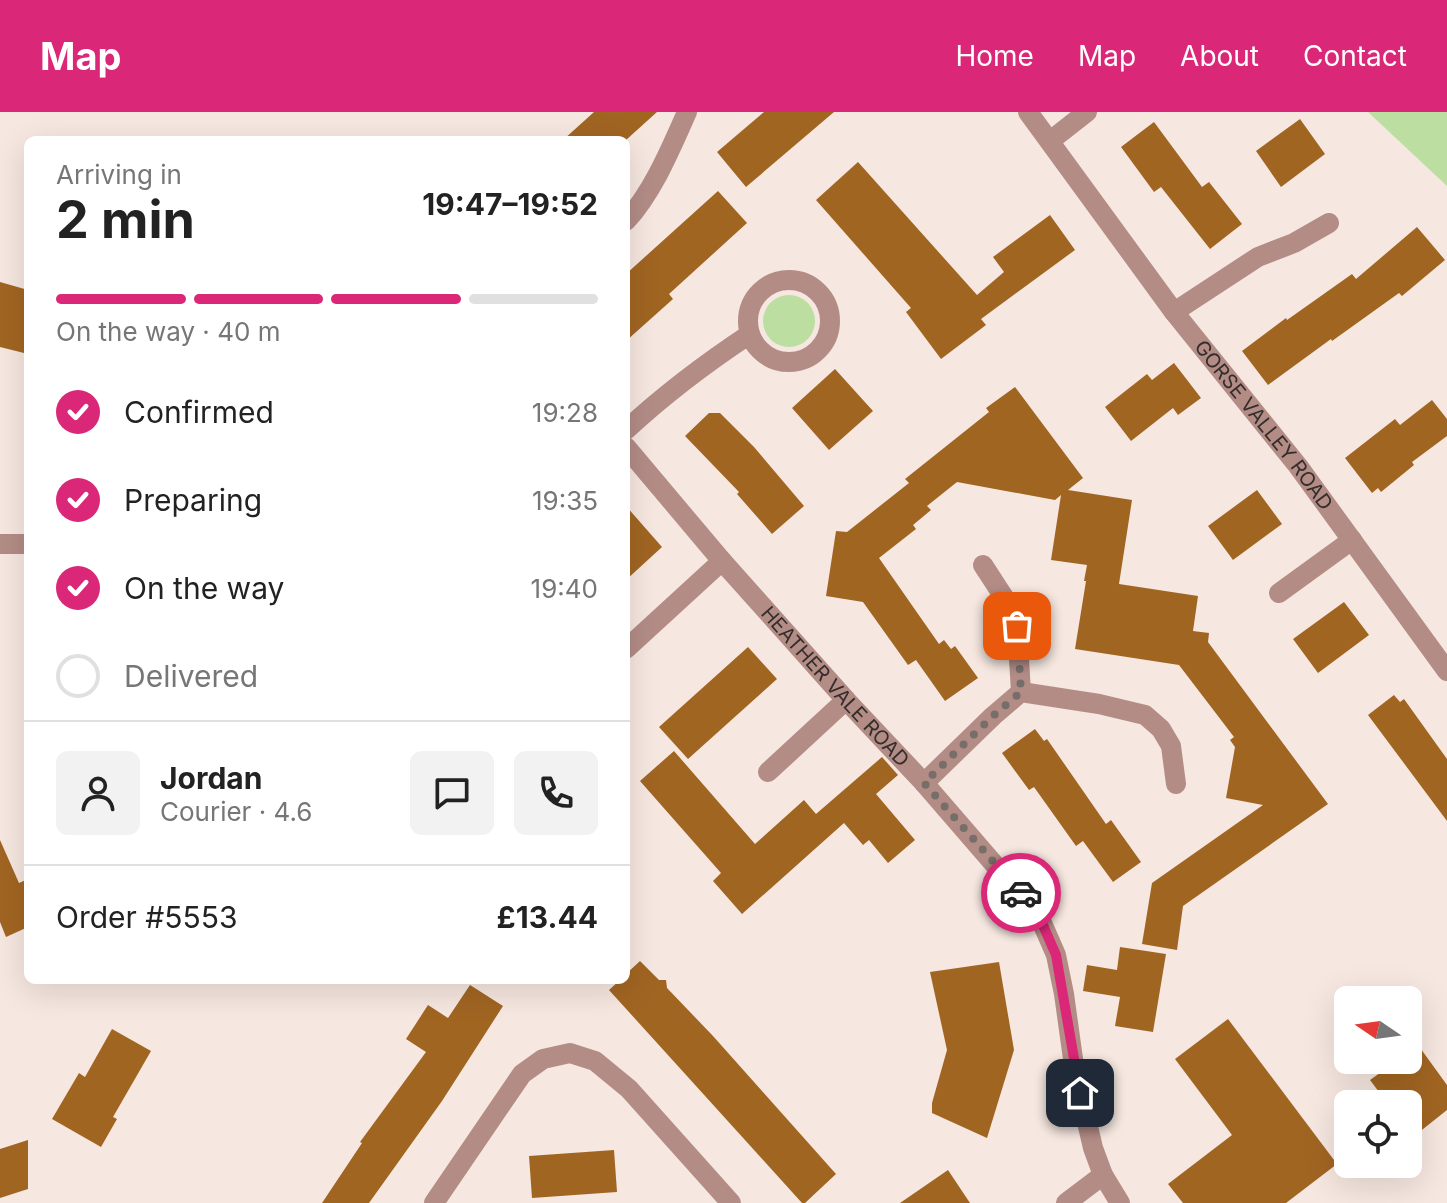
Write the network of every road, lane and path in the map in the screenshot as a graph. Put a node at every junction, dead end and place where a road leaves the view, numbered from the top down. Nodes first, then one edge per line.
1 (687, 112) edge
2 (1028, 112) edge
3 (1087, 112) edge
4 (1050, 141) junction
5 (630, 217) edge
6 (1329, 223) dead end
7 (1174, 312) junction
8 (750, 334) junction
9 (630, 426) edge
10 (630, 452) edge
11 (1352, 540) junction
12 (0, 544) edge
13 (24, 544) edge
14 (722, 561) junction
15 (983, 565) dead end
16 (1279, 593) dead end
17 (630, 645) edge
18 (1447, 671) edge
19 (1021, 692) junction
20 (846, 700) junction
21 (768, 772) dead end
22 (924, 783) junction
23 (1176, 784) dead end
24 (1103, 1175) junction
25 (434, 1203) edge
26 (731, 1203) edge
27 (1066, 1203) edge
28 (1120, 1203) edge

1 - 5 street
2 - 4 street, GORSE VALLEY ROAD
3 - 4 street
4 - 7 street, GORSE VALLEY ROAD
6 - 7 street
7 - 11 street, GORSE VALLEY ROAD
8 - 8 street
8 - 9 street
10 - 14 street, HEATHER VALE ROAD
11 - 16 street
11 - 18 street, GORSE VALLEY ROAD
12 - 13 street
14 - 17 street
14 - 20 street, HEATHER VALE ROAD
15 - 19 street
19 - 22 street
19 - 23 street
20 - 21 street
20 - 22 street, HEATHER VALE ROAD
22 - 24 street, HEATHER VALE ROAD
24 - 27 street
24 - 28 street, HEATHER VALE ROAD
25 - 26 street

